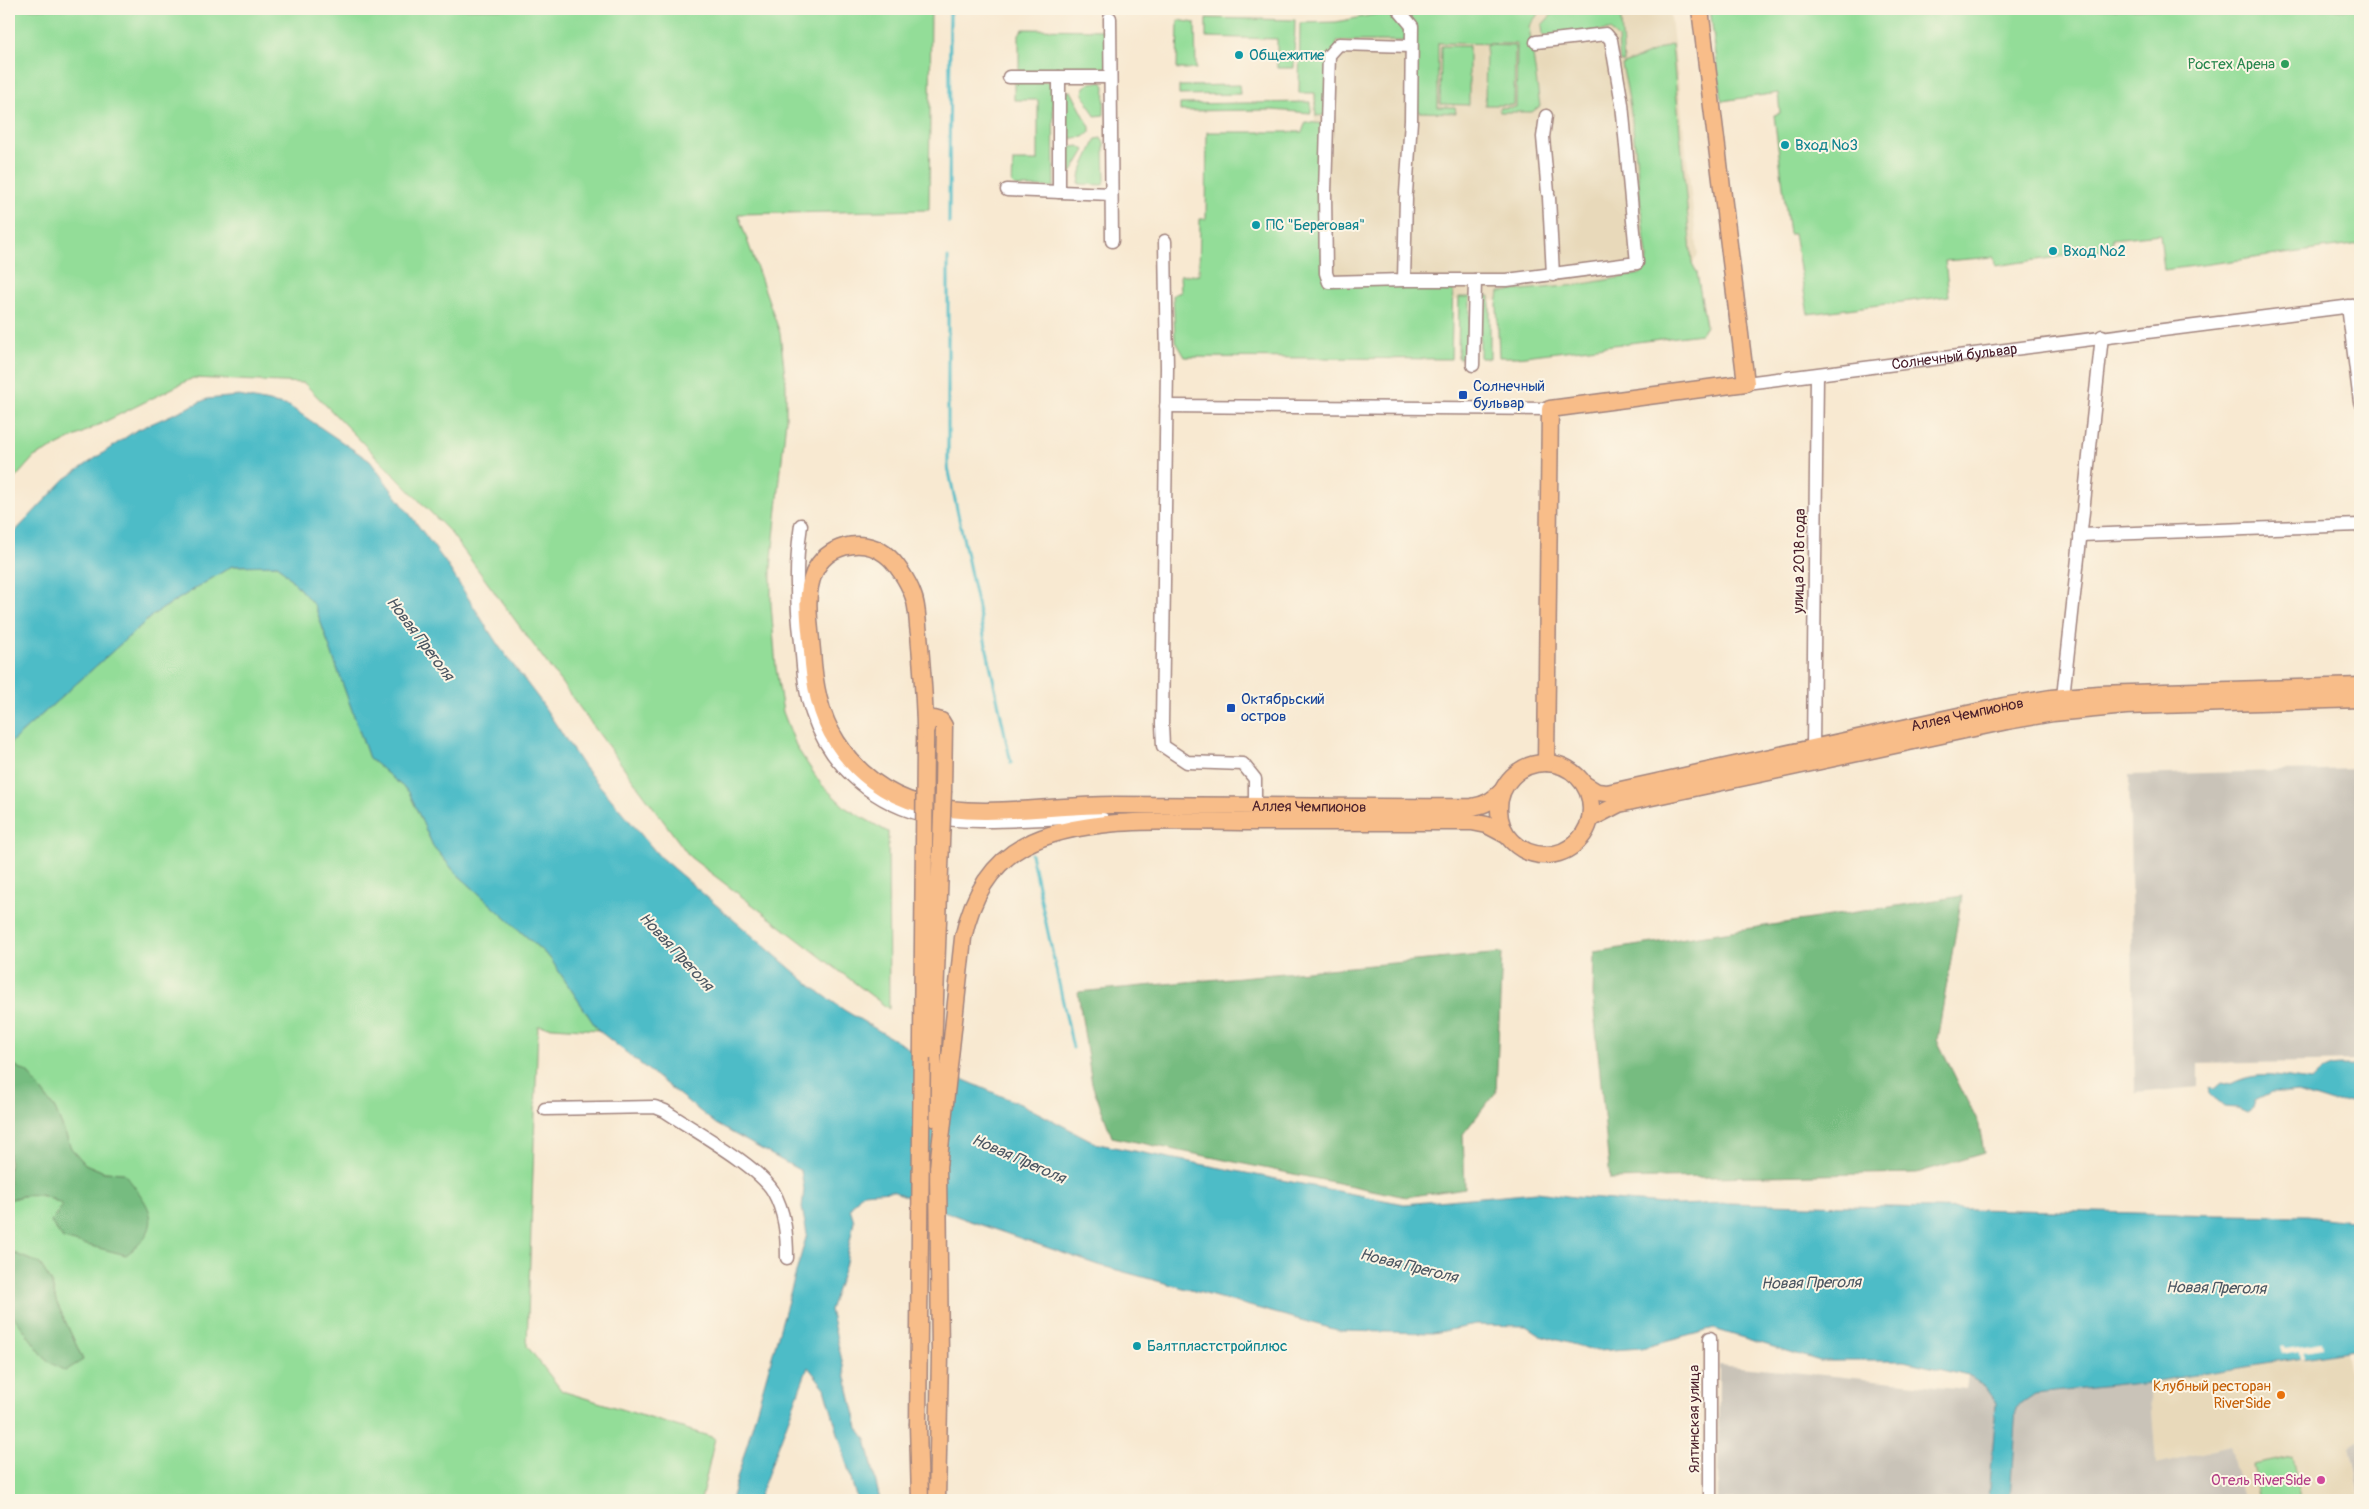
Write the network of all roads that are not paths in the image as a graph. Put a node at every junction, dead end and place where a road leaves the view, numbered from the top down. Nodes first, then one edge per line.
1 (1398, 9) edge
2 (1700, 9) edge
3 (1110, 18) dead end
4 (1536, 42) dead end
5 (1411, 46) junction
6 (1110, 76) junction
7 (1008, 77) dead end
8 (1059, 77) junction
9 (1546, 116) dead end
10 (1007, 190) dead end
11 (1059, 192) junction
12 (1111, 194) junction
13 (1165, 241) dead end
14 (1112, 242) dead end
15 (1553, 275) junction
16 (1404, 280) junction
17 (1475, 280) junction
18 (2354, 306) edge
19 (2102, 336) junction
20 (1474, 366) dead end
21 (1817, 375) junction
22 (1746, 384) junction
23 (2360, 402) edge
24 (1166, 406) junction
25 (1550, 409) junction
26 (801, 524) dead end
27 (2360, 525) edge
28 (2080, 535) junction
29 (2360, 686) edge
30 (2063, 697) junction
31 (2360, 699) edge
32 (926, 729) junction
33 (1813, 748) junction
34 (1546, 763) junction
35 (1584, 784) junction
36 (1502, 791) junction
37 (1255, 806) junction
38 (1590, 819) junction
39 (1148, 822) junction
40 (1506, 834) junction
41 (545, 1109) dead end
42 (938, 1167) junction
43 (787, 1258) dead end
44 (1710, 1338) dead end
45 (920, 1500) edge
46 (937, 1500) edge
47 (1710, 1500) edge

1 - 5 street
2 - 22 main road
3 - 6 street
4 - 15 street
5 - 16 street
5 - 16 street
6 - 8 street
6 - 12 street
7 - 8 street
8 - 11 street
9 - 15 street
10 - 11 street
11 - 12 street
12 - 14 street
13 - 24 street
15 - 17 street
16 - 17 street
17 - 20 street
18 - 19 street, Солнечный бульвар
18 - 23 street
19 - 21 street, Солнечный бульвар
19 - 28 street
21 - 22 street, Солнечный бульвар
21 - 33 street, улица 2018 года
22 - 25 main road, Солнечный бульвар
24 - 25 street, Солнечный бульвар
24 - 37 street
25 - 34 main road
26 - 39 street
27 - 28 street
28 - 30 street
29 - 30 main road, Аллея Чемпионов
30 - 33 main road, Аллея Чемпионов
31 - 38 main road, Аллея Чемпионов
32 - 37 main road, Аллея Чемпионов
32 - 42 main road, bridge
32 - 45 main road, Аллея Чемпионов, bridge
33 - 35 main road, Аллея Чемпионов
34 - 35 main road, Аллея Чемпионов
34 - 36 main road, Аллея Чемпионов
35 - 38 main road
36 - 37 main road, Аллея Чемпионов
36 - 40 main road, Аллея Чемпионов
38 - 40 main road, Аллея Чемпионов
39 - 40 main road, Аллея Чемпионов
39 - 42 main road, Аллея Чемпионов
41 - 43 street
42 - 46 main road
44 - 47 street, Ялтинская улица

